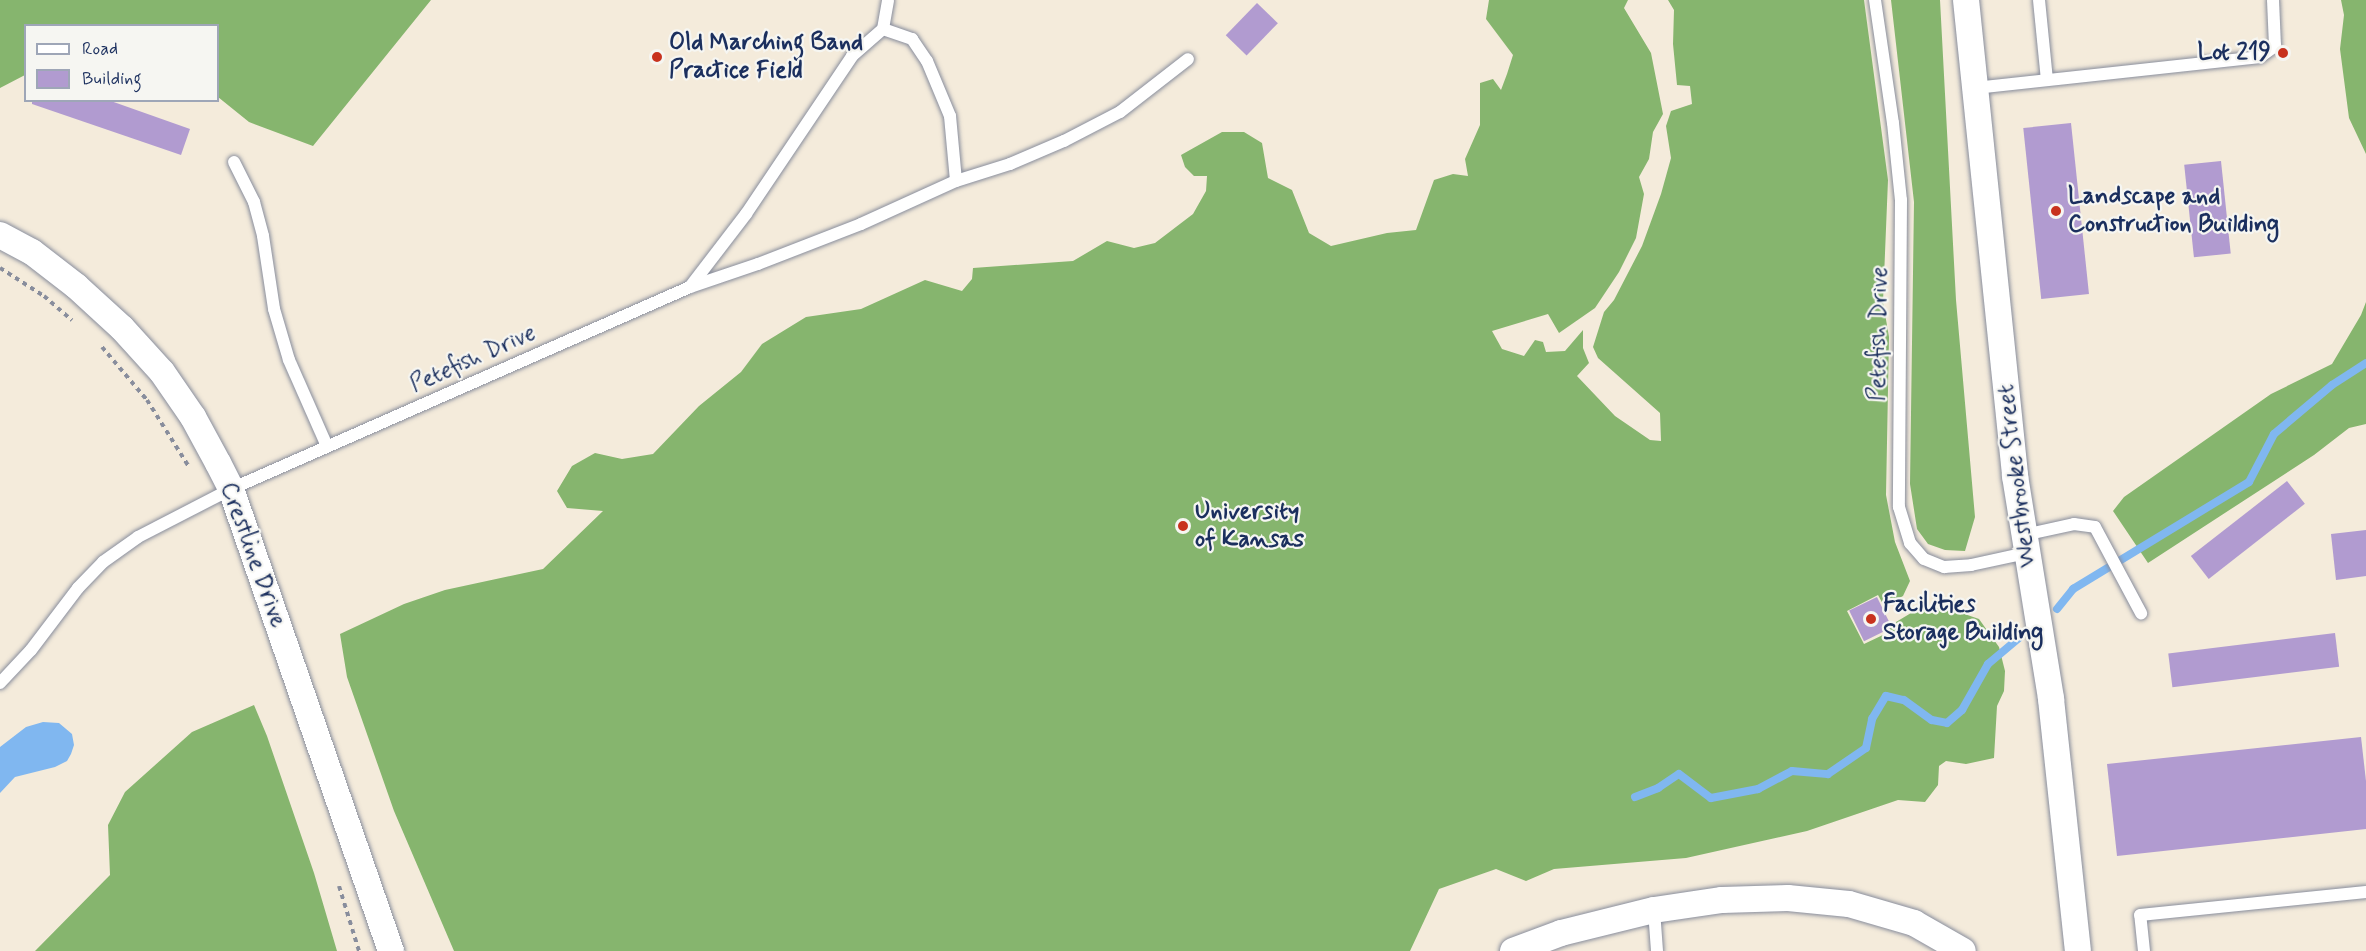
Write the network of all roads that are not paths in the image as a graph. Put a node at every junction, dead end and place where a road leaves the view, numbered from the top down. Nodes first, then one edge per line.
1 (888, 0) edge
2 (1875, 0) edge
3 (1966, 0) edge
4 (2039, 0) edge
5 (2273, 0) edge
6 (883, 29) junction
7 (1188, 59) dead end
8 (2047, 80) junction
9 (1975, 88) junction
10 (234, 162) dead end
11 (956, 181) junction
12 (0, 235) edge
13 (690, 287) junction
14 (327, 446) junction
15 (231, 489) junction
16 (2025, 544) junction
17 (2141, 613) dead end
18 (0, 683) edge
19 (2366, 892) edge
20 (1653, 910) junction
21 (391, 951) edge
22 (1513, 951) edge
23 (1657, 951) edge
24 (1963, 951) edge
25 (2078, 951) edge
26 (2144, 951) edge

1 - 6 lane
2 - 16 lane, Petefish Drive
3 - 9 street, Westbrooke Street
4 - 8 lane
5 - 8 lane
6 - 11 lane
6 - 13 lane, Petefish Drive
7 - 11 lane
8 - 9 lane
9 - 16 street, Westbrooke Street
10 - 14 lane
11 - 13 lane
12 - 15 street, Crestline Drive
13 - 14 lane, Petefish Drive
14 - 15 lane, Petefish Drive
15 - 18 lane, Petefish Drive
15 - 21 street, Crestline Drive
16 - 17 lane, Petefish Drive
16 - 25 street, Westbrooke Street
19 - 26 lane
20 - 22 street
20 - 23 lane
20 - 24 street

